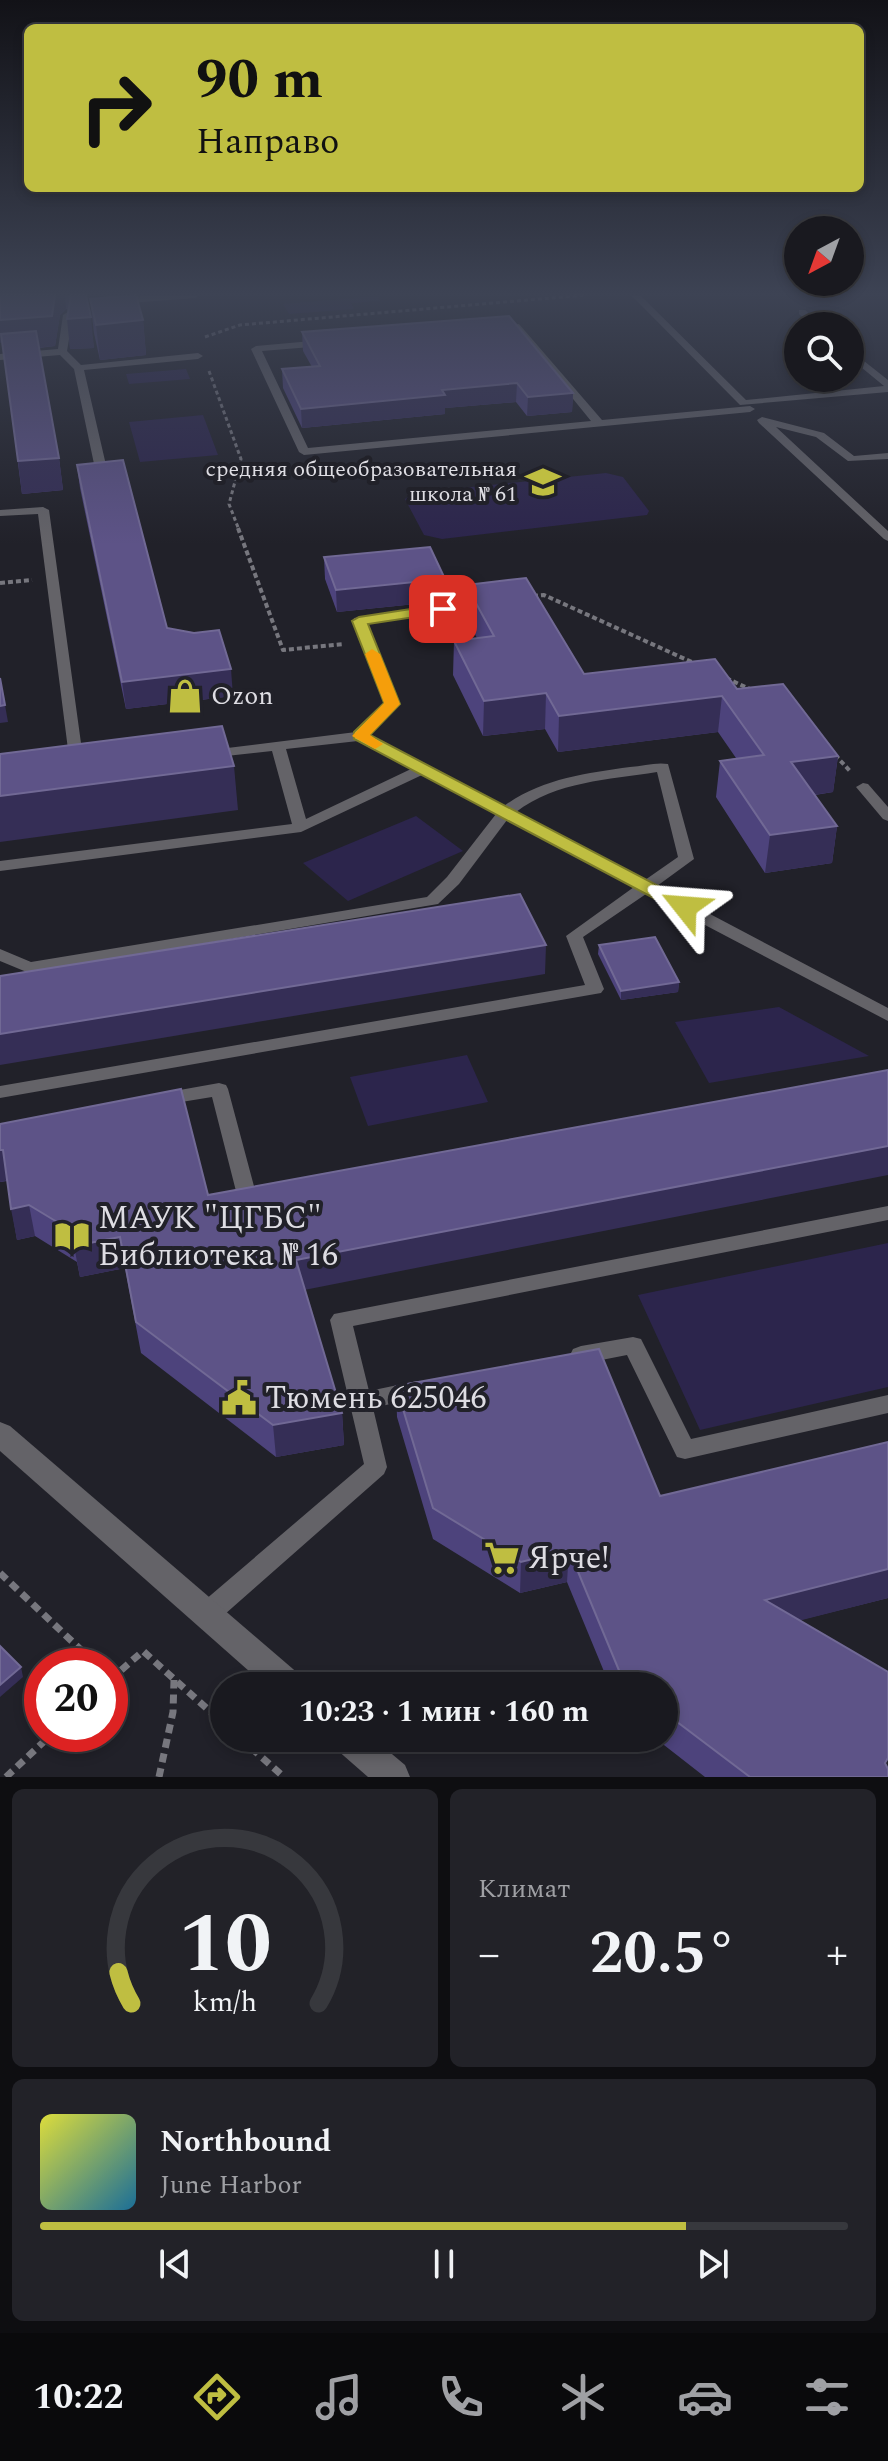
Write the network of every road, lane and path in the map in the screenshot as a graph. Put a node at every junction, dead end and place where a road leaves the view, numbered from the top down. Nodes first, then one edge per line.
1 (81, 378) edge
2 (209, 378) edge
3 (269, 378) edge
4 (561, 378) edge
5 (719, 378) edge
6 (888, 387) edge
7 (747, 406) junction
8 (762, 420) junction
9 (600, 425) junction
10 (888, 456) edge
11 (103, 478) edge
12 (0, 513) edge
13 (888, 537) edge
14 (526, 597) joint
15 (367, 641) junction
16 (699, 666) edge
17 (714, 672) edge
18 (756, 692) edge
19 (360, 736) junction
20 (826, 744) edge
21 (278, 746) junction
22 (185, 757) edge
23 (423, 769) junction
24 (78, 771) edge
25 (863, 787) joint
26 (505, 812) junction
27 (888, 816) edge
28 (301, 827) junction
29 (0, 866) edge
30 (646, 887) junction
31 (0, 954) edge
32 (888, 1015) edge
33 (0, 1092) edge
34 (141, 1103) edge
35 (279, 1193) edge
36 (888, 1213) edge
37 (557, 1360) edge
38 (436, 1386) edge
39 (360, 1402) junction
40 (888, 1404) edge
41 (0, 1434) edge
42 (0, 1573) edge
43 (207, 1614) junction
44 (79, 1648) edge
45 (128, 1664) edge
46 (273, 1672) edge
47 (174, 1679) junction
48 (210, 1711) edge
49 (33, 1752) edge
50 (256, 1752) edge
51 (364, 1752) edge
52 (6, 1777) edge
53 (159, 1777) edge
54 (284, 1777) edge
55 (393, 1777) edge

1 - 11 lane
2 - 15 path
3 - 9 lane
4 - 9 lane
5 - 7 lane
6 - 7 lane
7 - 8 lane
7 - 9 lane
8 - 10 lane
8 - 13 lane
12 - 24 lane
14 - 15 lane
14 - 16 path
15 - 19 lane
17 - 18 path
19 - 21 lane
19 - 23 lane
20 - 25 path
21 - 22 lane
21 - 28 lane
23 - 26 lane
23 - 28 lane
25 - 27 lane
26 - 30 lane
26 - 30 lane
26 - 31 lane
28 - 29 lane
30 - 32 lane
30 - 33 lane
34 - 35 lane
36 - 39 lane
37 - 40 lane
38 - 39 lane
39 - 43 lane
41 - 43 street
42 - 44 path
43 - 46 street
45 - 47 path
47 - 48 path
47 - 53 path
49 - 52 path
50 - 54 path
51 - 55 street

